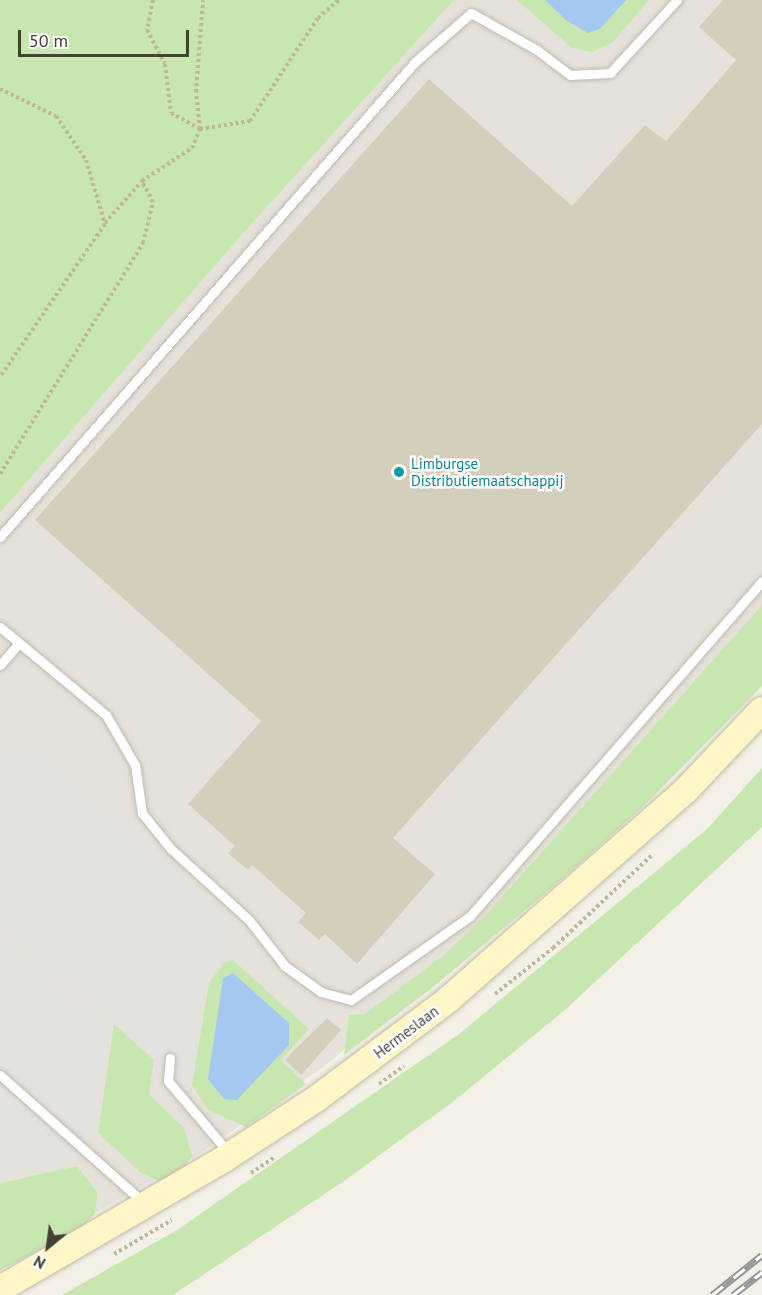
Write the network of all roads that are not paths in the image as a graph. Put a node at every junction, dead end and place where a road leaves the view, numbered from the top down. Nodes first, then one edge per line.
1 (677, 0) edge
2 (0, 537) edge
3 (762, 581) edge
4 (0, 627) edge
5 (19, 643) junction
6 (0, 665) edge
7 (762, 710) edge
8 (170, 1058) dead end
9 (0, 1075) edge
10 (231, 1154) junction
11 (146, 1205) junction
12 (0, 1289) edge

1 - 2 lane
3 - 5 lane
4 - 5 lane
5 - 6 lane
7 - 10 street, Hermeslaan
8 - 10 lane
9 - 11 lane
10 - 11 street, Hermeslaan
11 - 12 street, Hermeslaan

